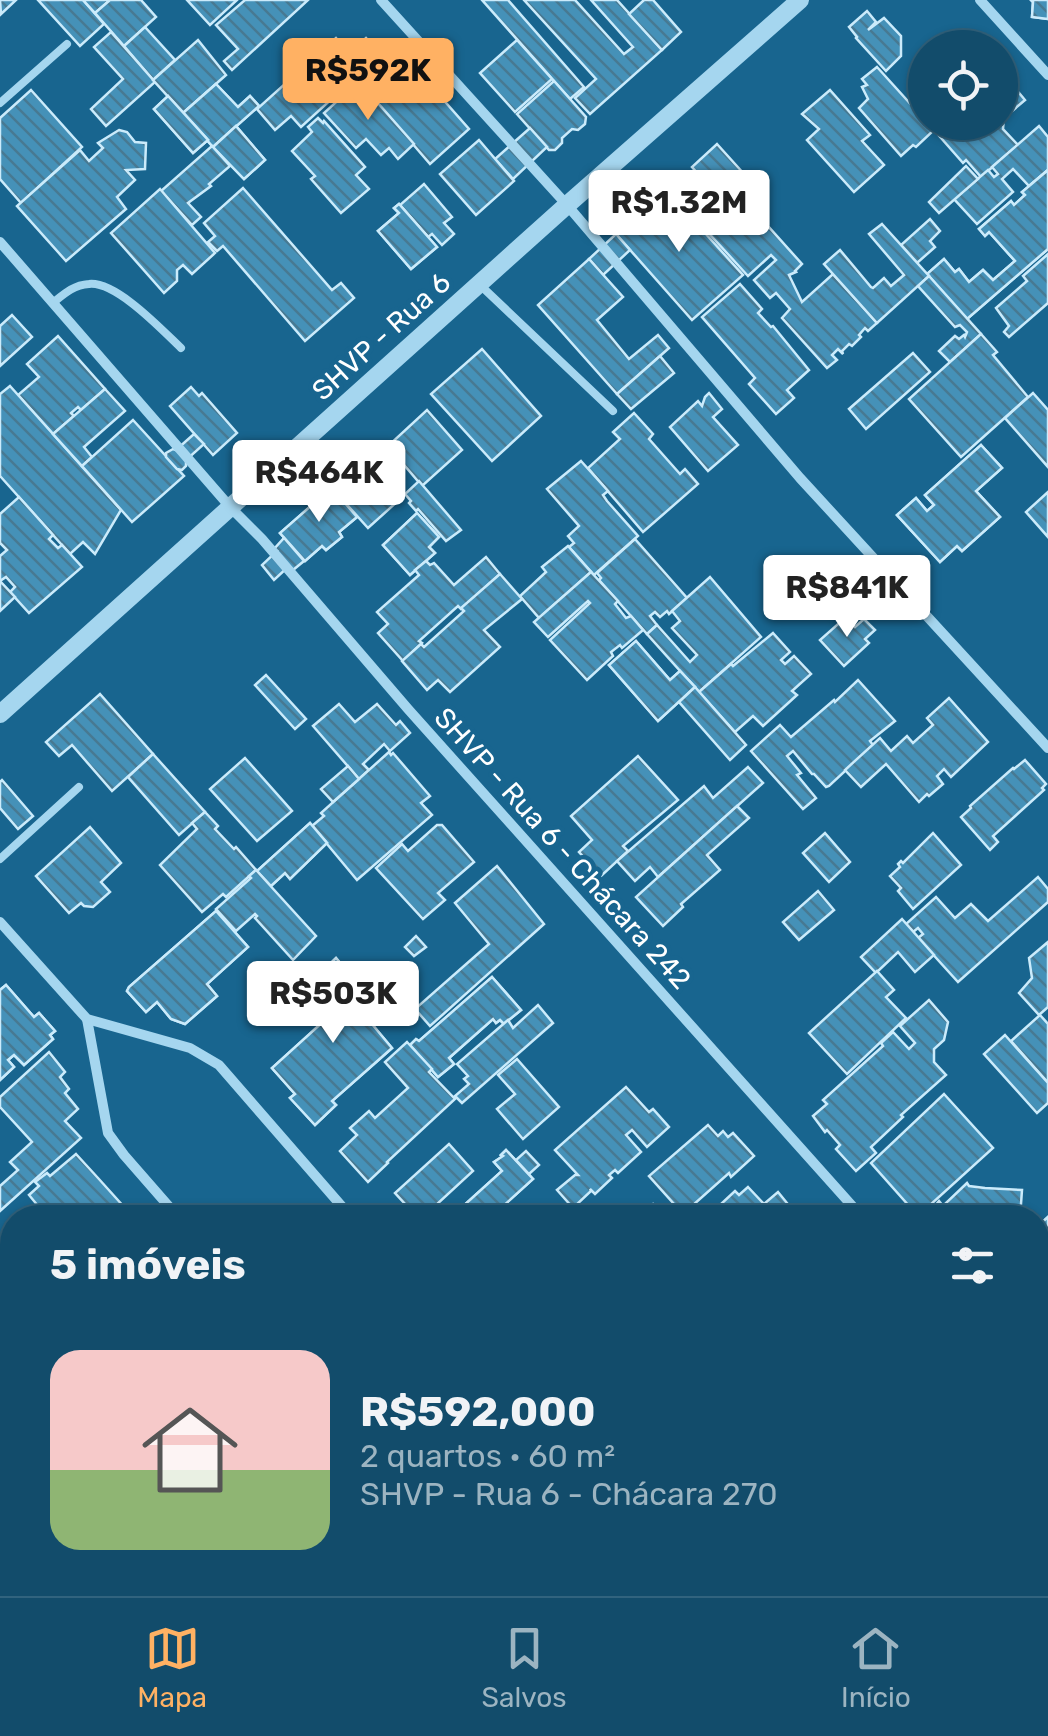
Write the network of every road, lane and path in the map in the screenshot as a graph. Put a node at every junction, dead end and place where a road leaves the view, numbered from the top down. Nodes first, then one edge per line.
1 (382, 0) edge
2 (800, 0) edge
3 (980, 0) edge
4 (67, 44) dead end
5 (1048, 75) edge
6 (0, 103) edge
7 (567, 205) junction
8 (0, 242) edge
9 (479, 284) junction
10 (54, 302) junction
11 (181, 348) dead end
12 (613, 411) dead end
13 (231, 508) junction
14 (0, 714) edge
15 (1048, 748) edge
16 (79, 787) dead end
17 (0, 859) edge
18 (0, 922) edge
19 (87, 1020) junction
20 (169, 1205) edge
21 (341, 1205) edge
22 (850, 1205) edge

1 - 7 street
2 - 7 street, SHVP - Rua 6
3 - 5 street
4 - 6 lane
7 - 9 street, SHVP - Rua 6
7 - 15 street
8 - 10 street, SHVP - Rua 6 - Chácara 242
9 - 12 lane
9 - 13 street, SHVP - Rua 6
10 - 11 lane
10 - 13 street, SHVP - Rua 6 - Chácara 242
13 - 14 street, SHVP - Rua 6
13 - 22 street, SHVP - Rua 6 - Chácara 242
16 - 17 lane
18 - 19 street
19 - 20 street
19 - 21 street

